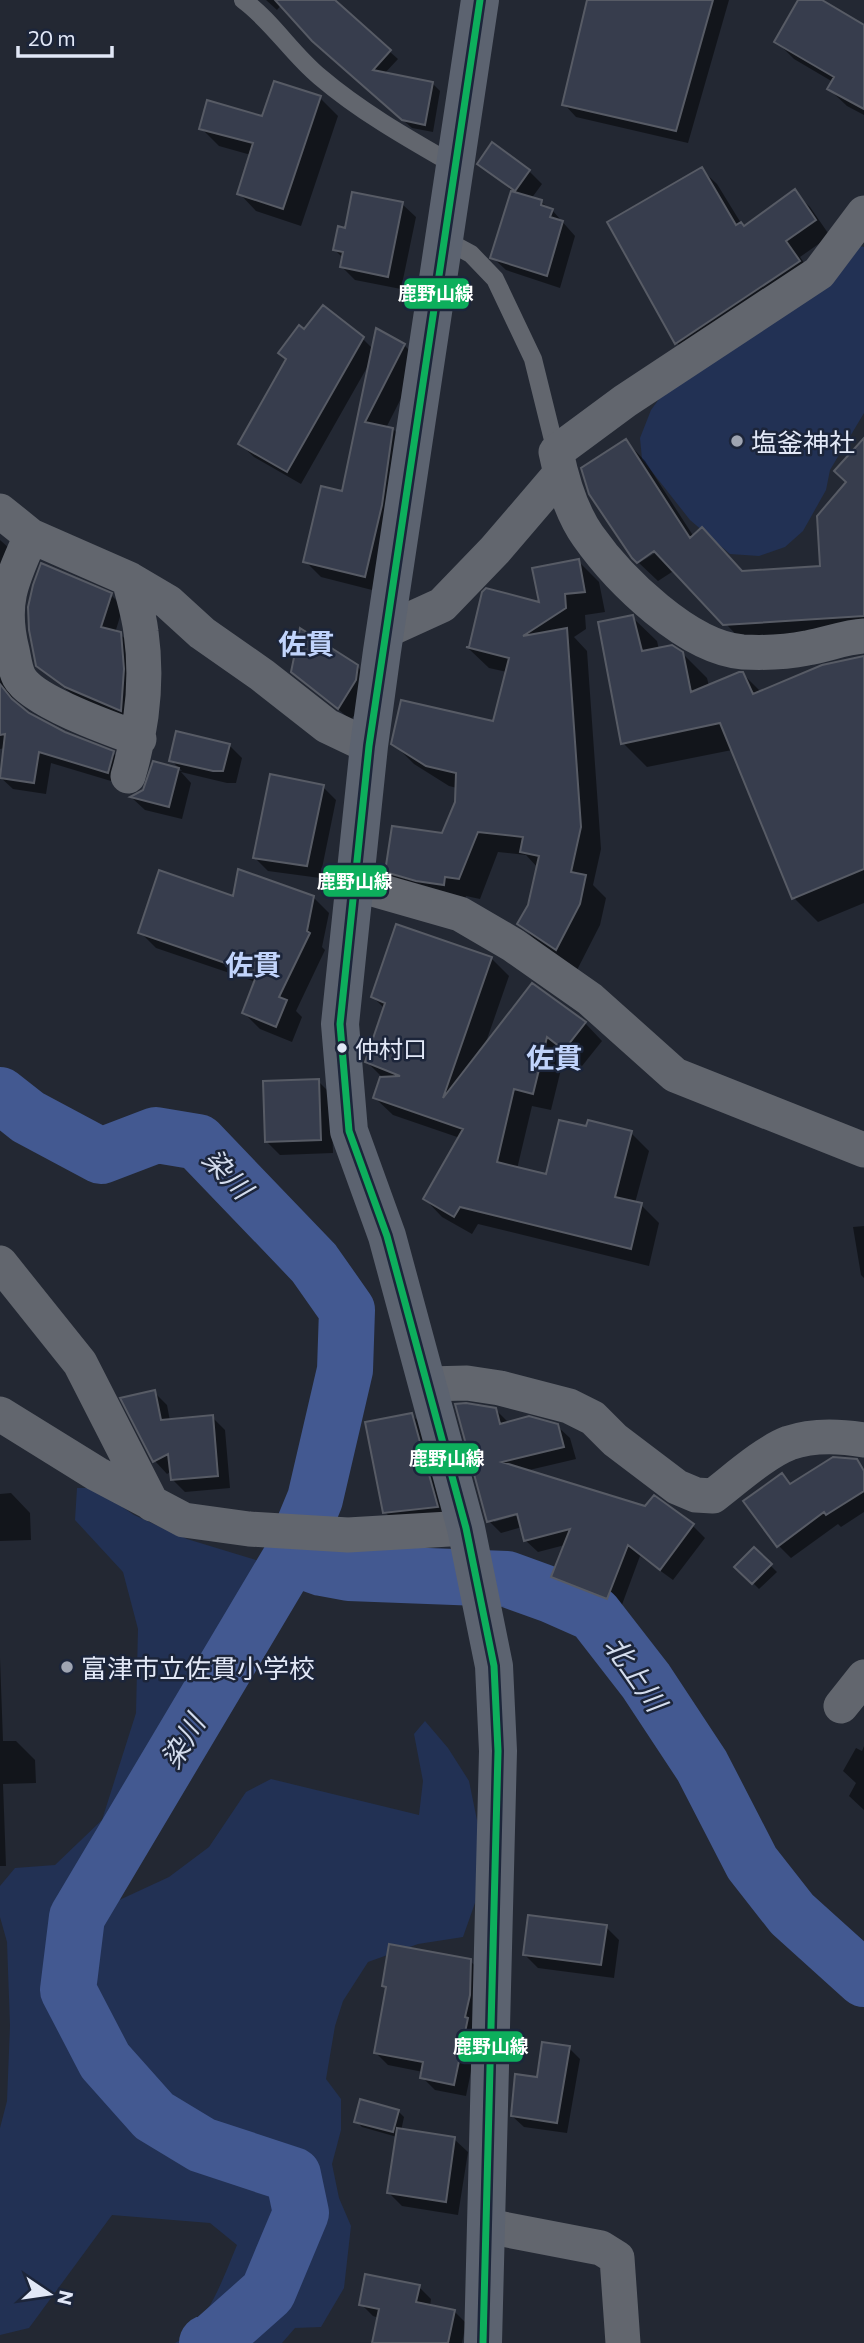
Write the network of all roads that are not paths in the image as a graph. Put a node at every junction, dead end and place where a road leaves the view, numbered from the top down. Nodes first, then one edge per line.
1 (243, 0) edge
2 (480, 0) edge
3 (456, 166) junction
4 (864, 213) edge
5 (444, 240) junction
6 (559, 463) junction
7 (0, 511) edge
8 (31, 536) junction
9 (129, 579) junction
10 (385, 631) junction
11 (864, 636) edge
12 (139, 739) junction
13 (369, 746) junction
14 (128, 776) dead end
15 (355, 884) junction
16 (864, 1150) edge
17 (0, 1263) edge
18 (428, 1384) junction
19 (0, 1414) edge
20 (864, 1440) edge
21 (152, 1504) junction
22 (468, 1541) junction
23 (864, 1677) edge
24 (841, 1706) dead end
25 (487, 2227) junction
26 (483, 2343) edge
27 (623, 2343) edge

1 - 3 lane
2 - 3 highway
3 - 5 highway
4 - 6 street
5 - 6 lane
5 - 10 highway
6 - 10 street
6 - 11 street
7 - 8 street
8 - 9 street
8 - 12 street
9 - 12 street
9 - 13 street
10 - 13 highway
12 - 14 street
13 - 15 highway
15 - 16 street
15 - 18 highway
17 - 21 street
18 - 20 street
18 - 22 highway
19 - 21 street
21 - 22 street
22 - 25 highway
23 - 24 street
25 - 26 highway
25 - 27 street

